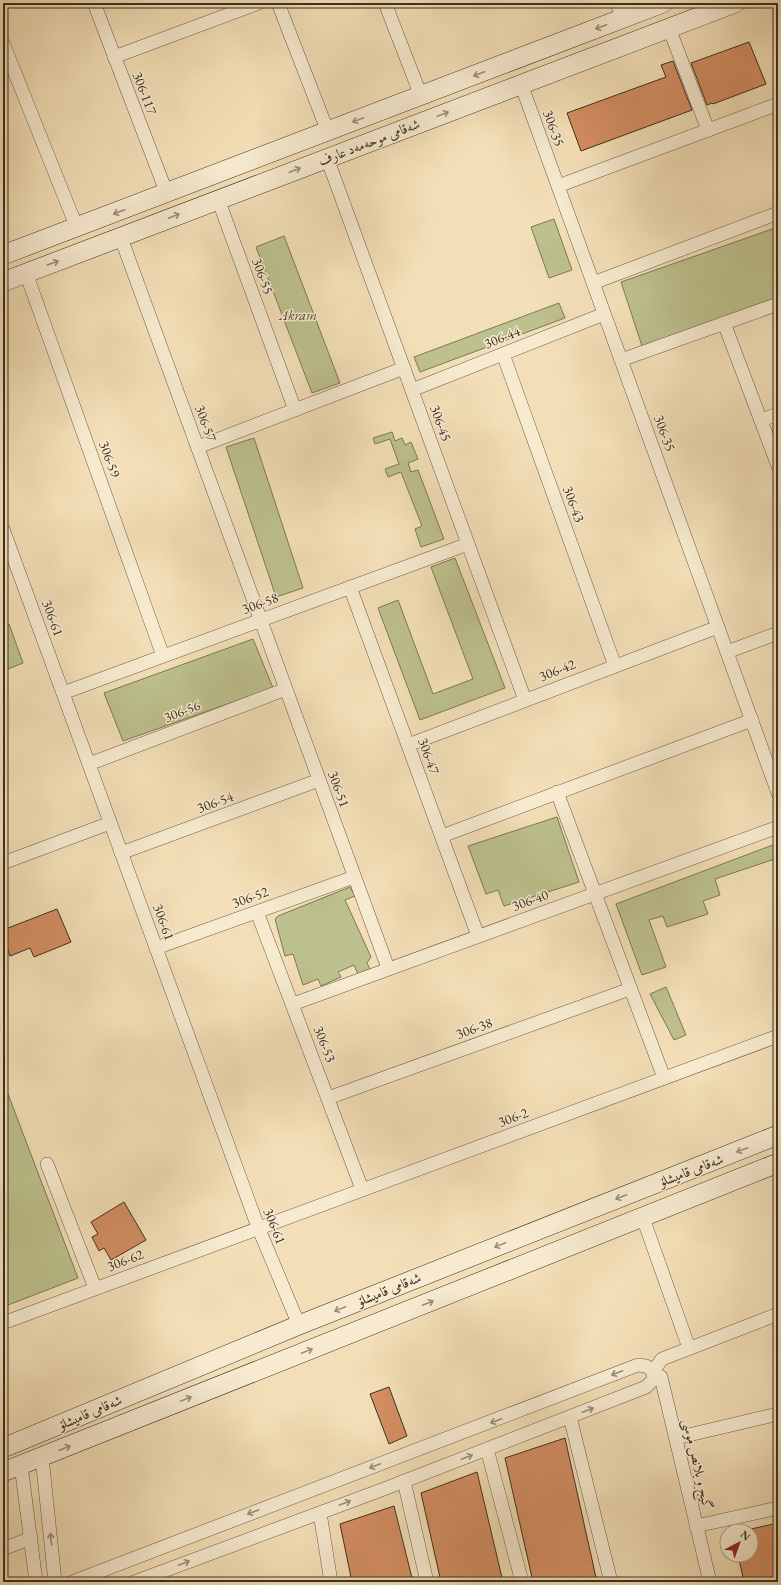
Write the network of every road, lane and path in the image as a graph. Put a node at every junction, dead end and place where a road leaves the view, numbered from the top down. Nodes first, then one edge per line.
1 (94, 3) edge
2 (259, 3) edge
3 (278, 3) edge
4 (385, 3) edge
5 (663, 3) edge
6 (735, 3) edge
7 (620, 11) edge
8 (669, 28) junction
9 (3, 43) edge
10 (114, 57) junction
11 (521, 84) junction
12 (421, 96) junction
13 (778, 104) edge
14 (708, 130) junction
15 (328, 132) junction
16 (326, 158) junction
17 (222, 173) junction
18 (558, 186) junction
19 (167, 194) junction
20 (224, 197) junction
21 (778, 213) edge
22 (77, 228) junction
23 (121, 238) junction
24 (3, 256) edge
25 (26, 272) junction
26 (3, 282) edge
27 (593, 283) junction
28 (778, 304) edge
29 (604, 314) junction
30 (724, 323) junction
31 (503, 354) junction
32 (621, 360) junction
33 (404, 368) junction
34 (412, 390) junction
35 (295, 410) junction
36 (778, 414) edge
37 (761, 420) junction
38 (198, 447) junction
39 (778, 466) edge
40 (3, 529) edge
41 (468, 544) junction
42 (350, 587) junction
43 (261, 620) junction
44 (718, 627) junction
45 (778, 633) edge
46 (727, 652) junction
47 (163, 656) junction
48 (615, 666) junction
49 (286, 689) junction
50 (63, 693) junction
51 (525, 700) junction
52 (752, 720) junction
53 (408, 745) junction
54 (89, 764) junction
55 (319, 780) junction
56 (557, 792) junction
57 (778, 792) edge
58 (110, 823) junction
59 (778, 827) edge
60 (442, 836) junction
61 (121, 853) junction
62 (3, 863) edge
63 (354, 877) junction
64 (594, 893) junction
65 (257, 912) junction
66 (478, 936) junction
67 (156, 948) junction
68 (388, 968) junction
69 (630, 989) junction
70 (293, 1004) junction
71 (778, 1036) edge
72 (664, 1078) junction
73 (328, 1098) junction
74 (778, 1135) edge
75 (778, 1163) edge
76 (48, 1164) dead end
77 (672, 1177) junction
78 (362, 1189) junction
79 (682, 1200) junction
80 (643, 1218) junction
81 (258, 1227) junction
82 (95, 1288) junction
83 (778, 1314) edge
84 (3, 1323) edge
85 (299, 1325) junction
86 (689, 1348) junction
87 (658, 1374) junction
88 (778, 1414) edge
89 (570, 1417) junction
90 (676, 1438) junction
91 (3, 1448) edge
92 (487, 1449) junction
93 (42, 1457) junction
94 (21, 1465) junction
95 (3, 1472) edge
96 (404, 1481) junction
97 (778, 1508) edge
98 (320, 1512) junction
99 (696, 1526) junction
100 (31, 1538) junction
101 (3, 1549) edge
102 (159, 1578) edge
103 (36, 1582) edge
104 (55, 1582) edge
105 (72, 1582) edge
106 (134, 1582) edge
107 (331, 1582) edge
108 (427, 1582) edge
109 (522, 1582) edge
110 (611, 1582) edge
111 (710, 1582) edge

1 - 10 street, 306-117
2 - 10 street
3 - 15 street
4 - 12 street
5 - 7 street, شەقامی موحەمەد عارف
6 - 8 street, شەقامی موحەمەد عارف
7 -> 12 street, شەقامی موحەمەد عارف
8 - 11 street, شەقامی موحەمەد عارف
8 - 14 street
9 - 22 street
10 - 19 street, 306-117
16 -> 11 street, شەقامی موحەمەد عارف
11 - 18 street, 306-35
12 -> 15 street, شەقامی موحەمەد عارف
13 - 14 street
14 - 18 street
15 - 17 street, شەقامی موحەمەد عارف
20 -> 16 street, شەقامی موحەمەد عارف
16 - 33 street, 306-45
17 - 19 street, شەقامی موحەمەد عارف
17 - 20 street
18 - 27 street, 306-35
19 -> 22 street, شەقامی موحەمەد عارف
23 -> 20 street, شەقامی موحەمەد عارف
20 - 35 street, 306-55
21 - 27 street
22 - 24 street, شەقامی موحەمەد عارف
25 -> 23 street, شەقامی موحەمەد عارف
23 - 38 street, 306-57
25 - 26 street, شەقامی موحەمەد عارف
25 - 47 street, 306-59
27 - 29 street, 306-35
28 - 30 street
29 - 31 street, 306-44
29 - 32 street, 306-35
30 - 32 street
30 - 37 street
31 - 34 street, 306-44
31 - 48 street, 306-43
32 - 44 street, 306-35
33 - 34 street, 306-45
33 - 35 street
34 - 41 street, 306-45
35 - 38 street
36 - 37 street
37 - 39 street
38 - 43 street, 306-57
40 - 50 street, 306-61
41 - 42 street, 306-58
41 - 51 street, 306-45
42 - 43 street, 306-58
42 - 53 street, 306-47
43 - 47 street, 306-58
43 - 49 street, 306-51
44 - 46 street, 306-35
44 - 48 street, 306-42
45 - 46 street
46 - 52 street, 306-35
47 - 50 street, 306-58
48 - 51 street, 306-42
49 - 54 street, 306-56
49 - 55 street, 306-51
50 - 54 street, 306-61
51 - 53 street, 306-42
52 - 56 street
52 - 57 street, 306-35
53 - 60 street, 306-47
54 - 58 street, 306-61
55 - 61 street, 306-54
55 - 63 street, 306-51
56 - 60 street
56 - 64 street
58 - 61 street, 306-61
58 - 62 street
59 - 64 street, 306-40
60 - 66 street, 306-47
61 - 67 street, 306-61
63 - 65 street, 306-52
63 - 68 street, 306-51
64 - 66 street, 306-40
64 - 69 street
65 - 67 street, 306-52
65 - 70 street, 306-53
66 - 68 street, 306-40
67 - 81 street, 306-61
68 - 70 street, 306-40
69 - 72 street
69 - 73 street, 306-38
70 - 73 street, 306-53
71 - 72 street, 306-2
72 - 78 street, 306-2
73 - 78 street, 306-53
74 -> 77 street, شەقامی قامیشلۆ
75 - 79 street, شەقامی قامیشلۆ
76 - 82 street
77 - 79 street
77 -> 85 street, شەقامی قامیشلۆ
78 - 81 street, 306-2
79 - 80 street, شەقامی قامیشلۆ
80 - 86 street
93 -> 80 street, شەقامی قامیشلۆ
81 - 82 street, 306-62
81 - 85 street, 306-61
82 - 84 street, 306-62
83 - 86 street
85 - 91 street, شەقامی قامیشلۆ
86 - 87 street
89 -> 87 street
87 - 90 street, گيج و بلانص موسى
87 -> 105 street
88 - 90 street
89 - 92 street
89 - 110 street
90 - 99 street, گيج و بلانص موسى
96 -> 92 street
92 - 109 street
93 - 94 street, شەقامی قامیشلۆ
104 -> 93 street
94 - 95 street, شەقامی قامیشلۆ
94 - 100 street
98 -> 96 street
96 - 108 street
97 - 99 street
102 -> 98 street
98 - 107 street
99 - 111 street, گيج و بلانص موسى
100 - 101 street
100 - 103 street
102 - 106 street

